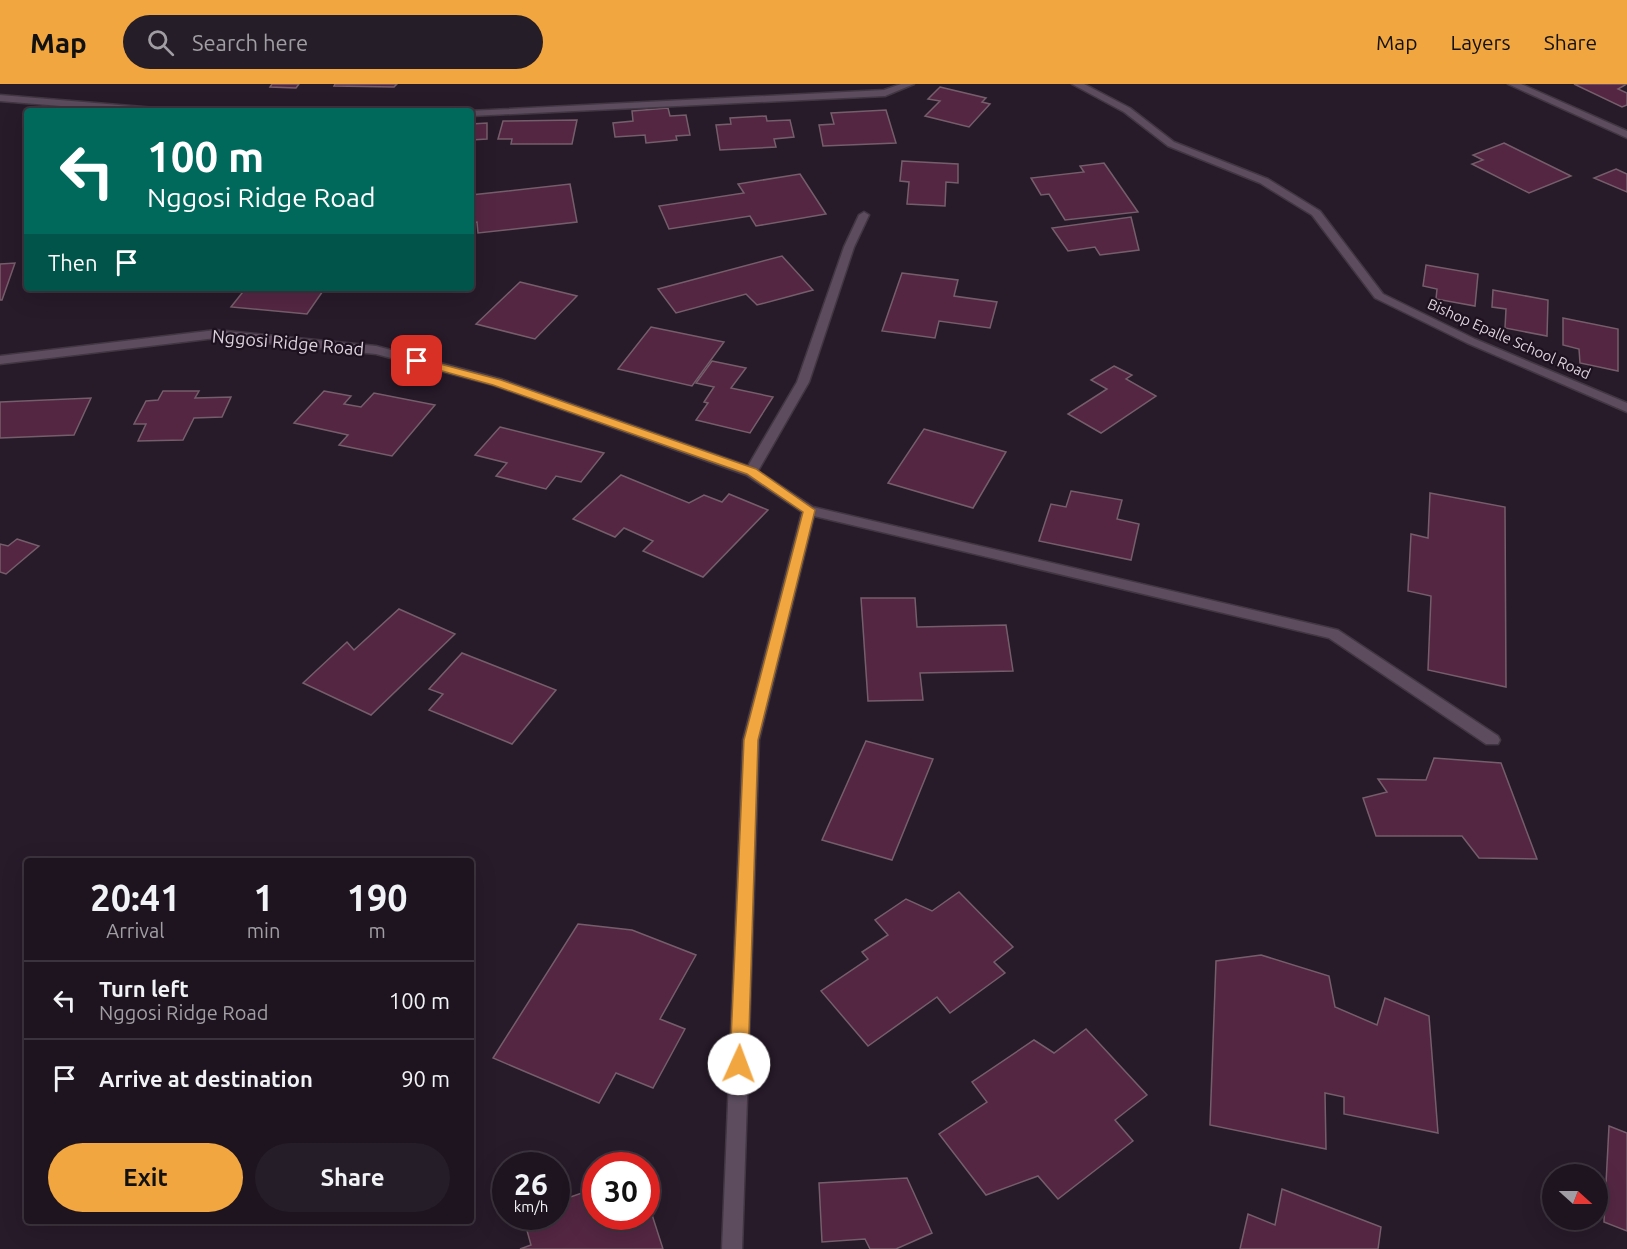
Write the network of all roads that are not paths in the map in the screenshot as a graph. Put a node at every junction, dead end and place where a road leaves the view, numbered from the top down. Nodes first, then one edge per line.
1 (909, 84) edge
2 (1077, 84) edge
3 (1513, 84) edge
4 (0, 98) edge
5 (119, 108) edge
6 (474, 113) edge
7 (1627, 135) edge
8 (864, 215) dead end
9 (0, 360) edge
10 (1627, 408) edge
11 (752, 472) junction
12 (809, 510) junction
13 (1492, 740) dead end
14 (732, 1249) edge

1 - 6 street
2 - 10 street, Bishop Epalle School Road
3 - 7 street
4 - 5 street
8 - 11 street
9 - 11 street, Nggosi Ridge Road
11 - 12 street, Nggosi Ridge Road
12 - 13 street
12 - 14 street

